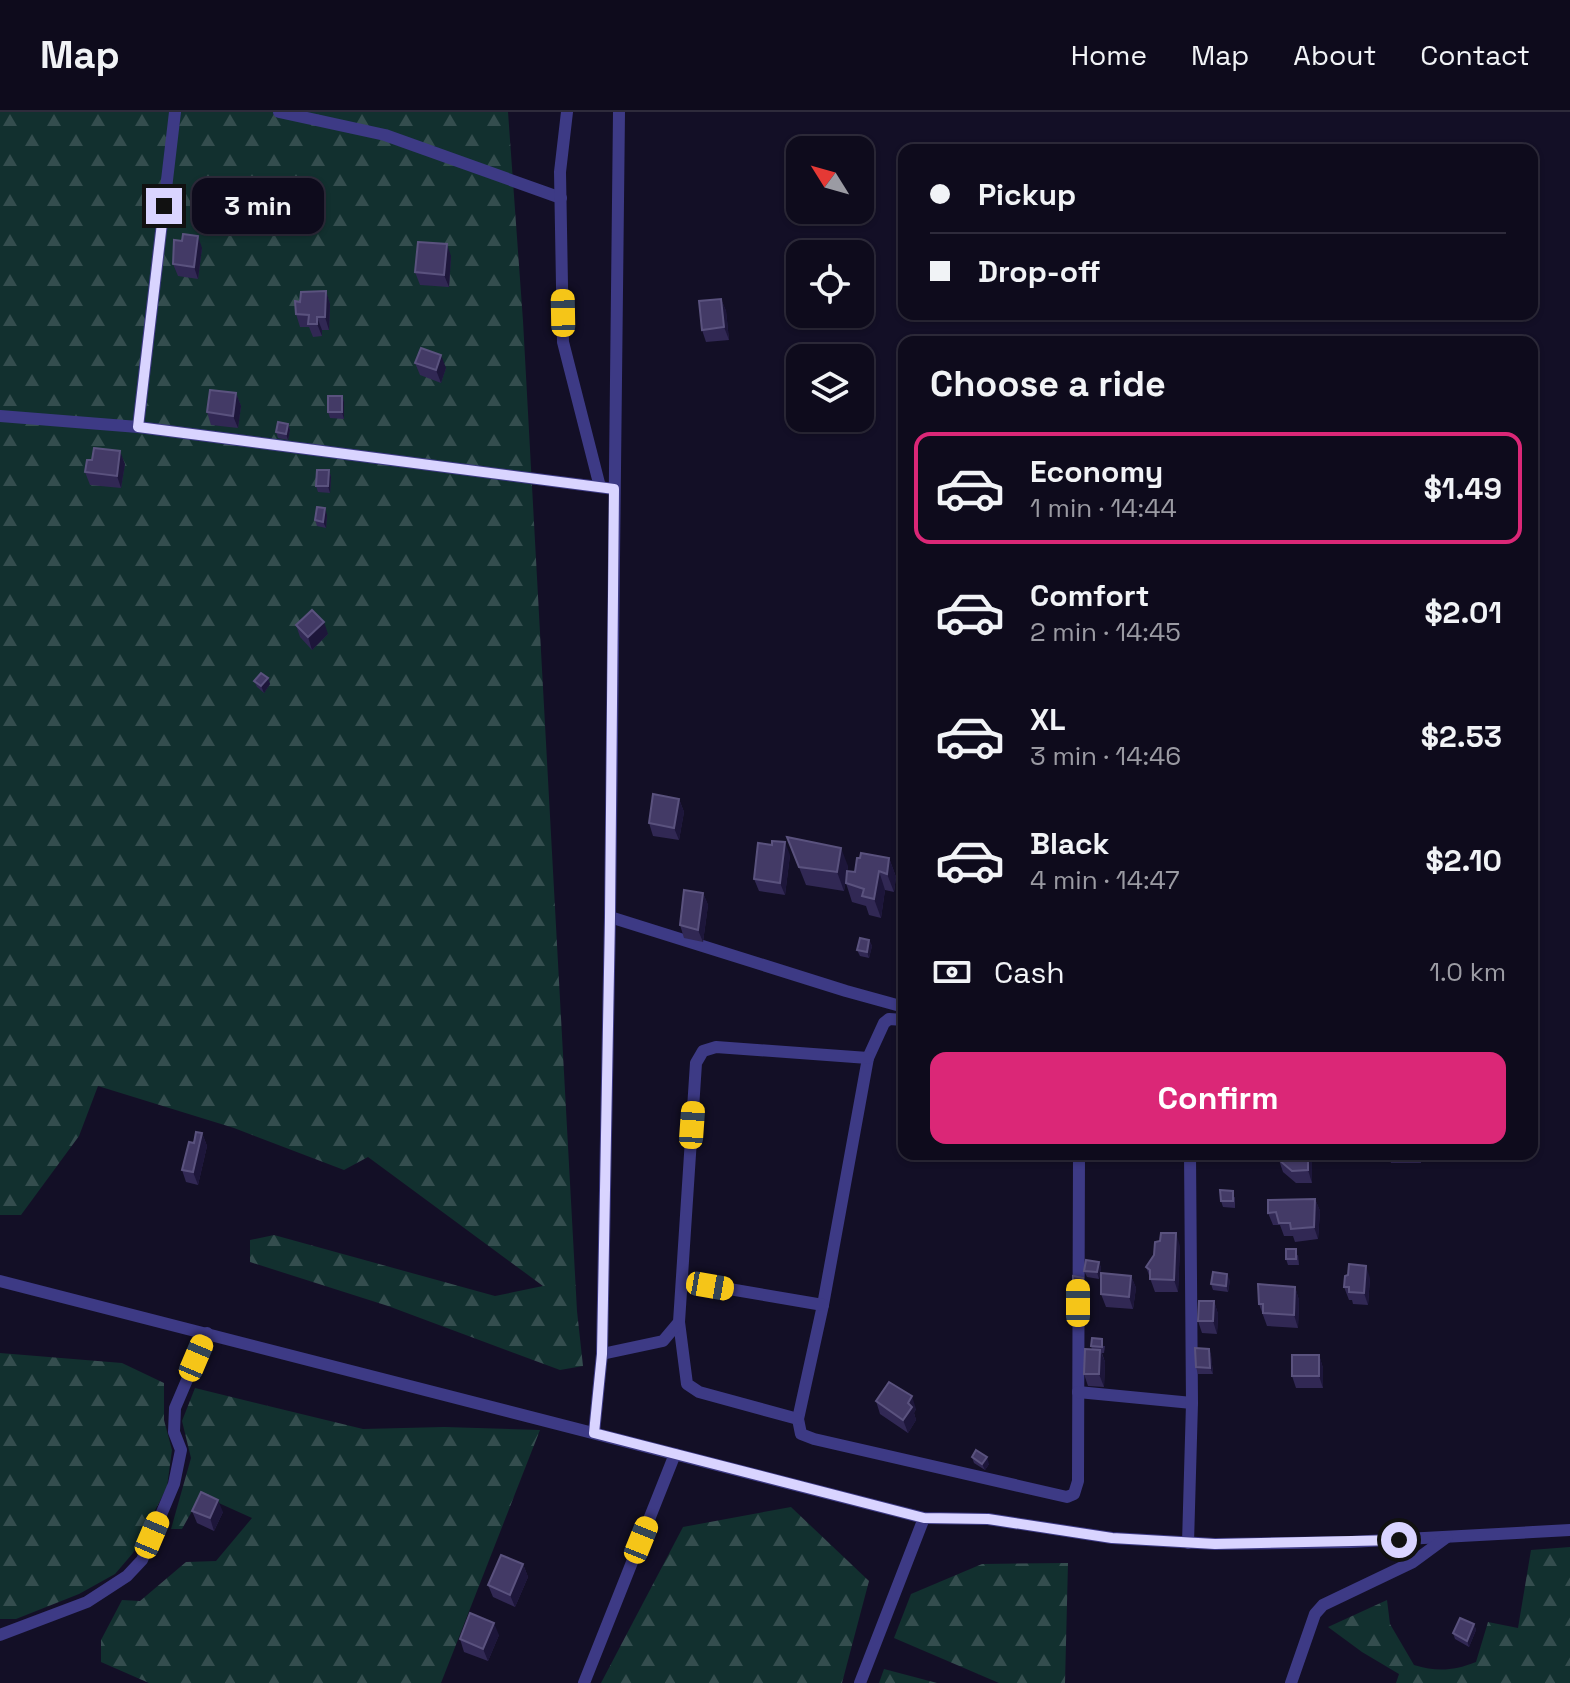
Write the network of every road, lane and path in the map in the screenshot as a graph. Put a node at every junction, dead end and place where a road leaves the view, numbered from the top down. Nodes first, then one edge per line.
1 (175, 112) edge
2 (279, 112) edge
3 (567, 112) edge
4 (619, 112) edge
5 (561, 198) junction
6 (0, 416) edge
7 (138, 427) junction
8 (600, 487) junction
9 (614, 489) junction
10 (610, 917) junction
11 (898, 1005) edge
12 (898, 1020) edge
13 (868, 1058) junction
14 (1079, 1160) edge
15 (1190, 1160) edge
16 (0, 1281) edge
17 (682, 1281) junction
18 (823, 1305) junction
19 (679, 1322) junction
20 (207, 1333) junction
21 (602, 1354) junction
22 (1078, 1392) junction
23 (1192, 1403) junction
24 (798, 1419) junction
25 (594, 1433) junction
26 (675, 1454) junction
27 (924, 1518) junction
28 (1570, 1530) edge
29 (1447, 1537) junction
30 (1188, 1543) junction
31 (0, 1635) edge
32 (584, 1683) edge
33 (860, 1683) edge
34 (1291, 1683) edge

1 - 7 street
2 - 5 street
3 - 5 street
4 - 9 street
5 - 8 street
6 - 7 street
7 - 8 street
8 - 9 street
9 - 10 street
10 - 11 street
10 - 21 street
12 - 13 street
13 - 17 street
13 - 18 street
14 - 22 street
15 - 23 street
16 - 20 street
17 - 18 street
17 - 19 street
18 - 24 street
19 - 21 street
19 - 24 street
20 - 25 street
20 - 31 street
21 - 25 street
22 - 23 street
22 - 24 street
23 - 30 street
25 - 26 street
26 - 27 street
26 - 32 street
27 - 30 street
27 - 33 street
28 - 29 street
29 - 30 street
29 - 34 street

